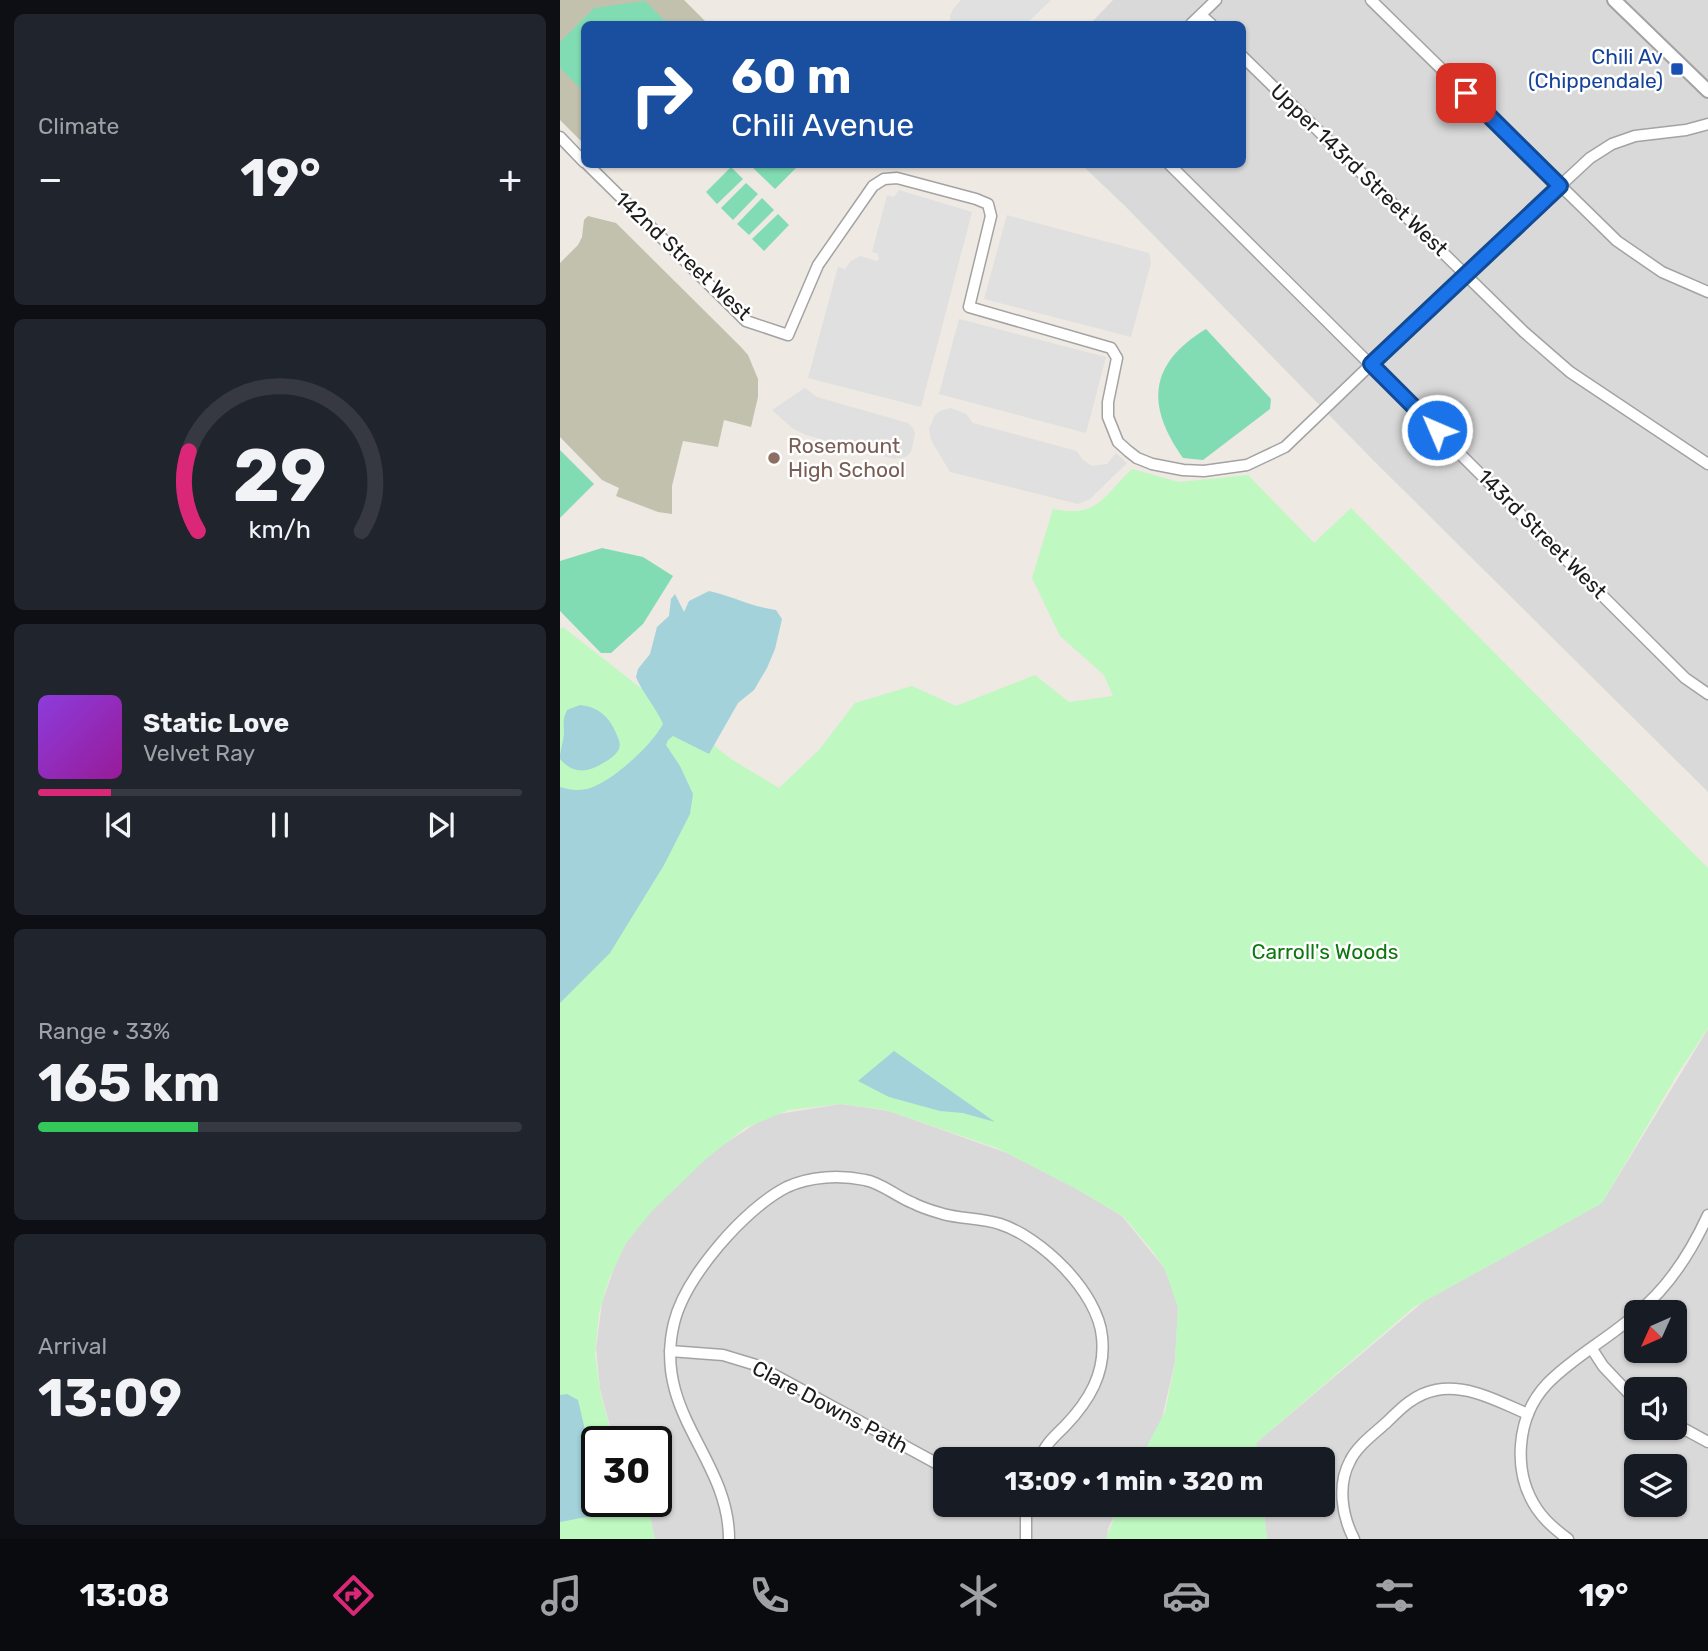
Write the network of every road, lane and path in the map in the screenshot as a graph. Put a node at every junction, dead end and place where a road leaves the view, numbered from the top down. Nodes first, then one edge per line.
1 (1216, 0) edge
2 (1371, 0) edge
3 (1614, 0) edge
4 (1201, 15) junction
5 (1194, 21) edge
6 (1208, 21) edge
7 (1246, 60) edge
8 (1708, 91) edge
9 (1708, 124) edge
10 (560, 138) edge
11 (581, 158) edge
12 (591, 168) edge
13 (1173, 168) edge
14 (1560, 186) junction
15 (1465, 274) junction
16 (1708, 292) edge
17 (1371, 364) junction
18 (1708, 464) edge
19 (1708, 694) edge
20 (1708, 1214) edge
21 (1650, 1300) edge
22 (1624, 1323) edge
23 (1592, 1349) junction
24 (670, 1351) junction
25 (1624, 1388) edge
26 (1528, 1414) junction
27 (1687, 1431) edge
28 (1708, 1442) edge
29 (1044, 1447) edge
30 (933, 1461) edge
31 (1026, 1517) edge
32 (729, 1539) edge
33 (1026, 1539) edge
34 (1354, 1539) edge
35 (1568, 1539) edge

1 - 4 street
2 - 14 street
3 - 8 street
4 - 5 street
4 - 6 street
7 - 15 street, Upper 143rd Street West
9 - 14 street
10 - 11 street, 142nd Street West
12 - 17 street, 142nd Street West
13 - 17 street, 143rd Street West
14 - 15 street
14 - 16 street
15 - 17 street
15 - 18 street, Upper 143rd Street West
17 - 19 street, 143rd Street West
20 - 21 street
22 - 23 street
23 - 25 street
23 - 26 street
24 - 29 street
24 - 30 street, Clare Downs Path
24 - 32 street
26 - 34 street
26 - 35 street
27 - 28 street
31 - 33 street

